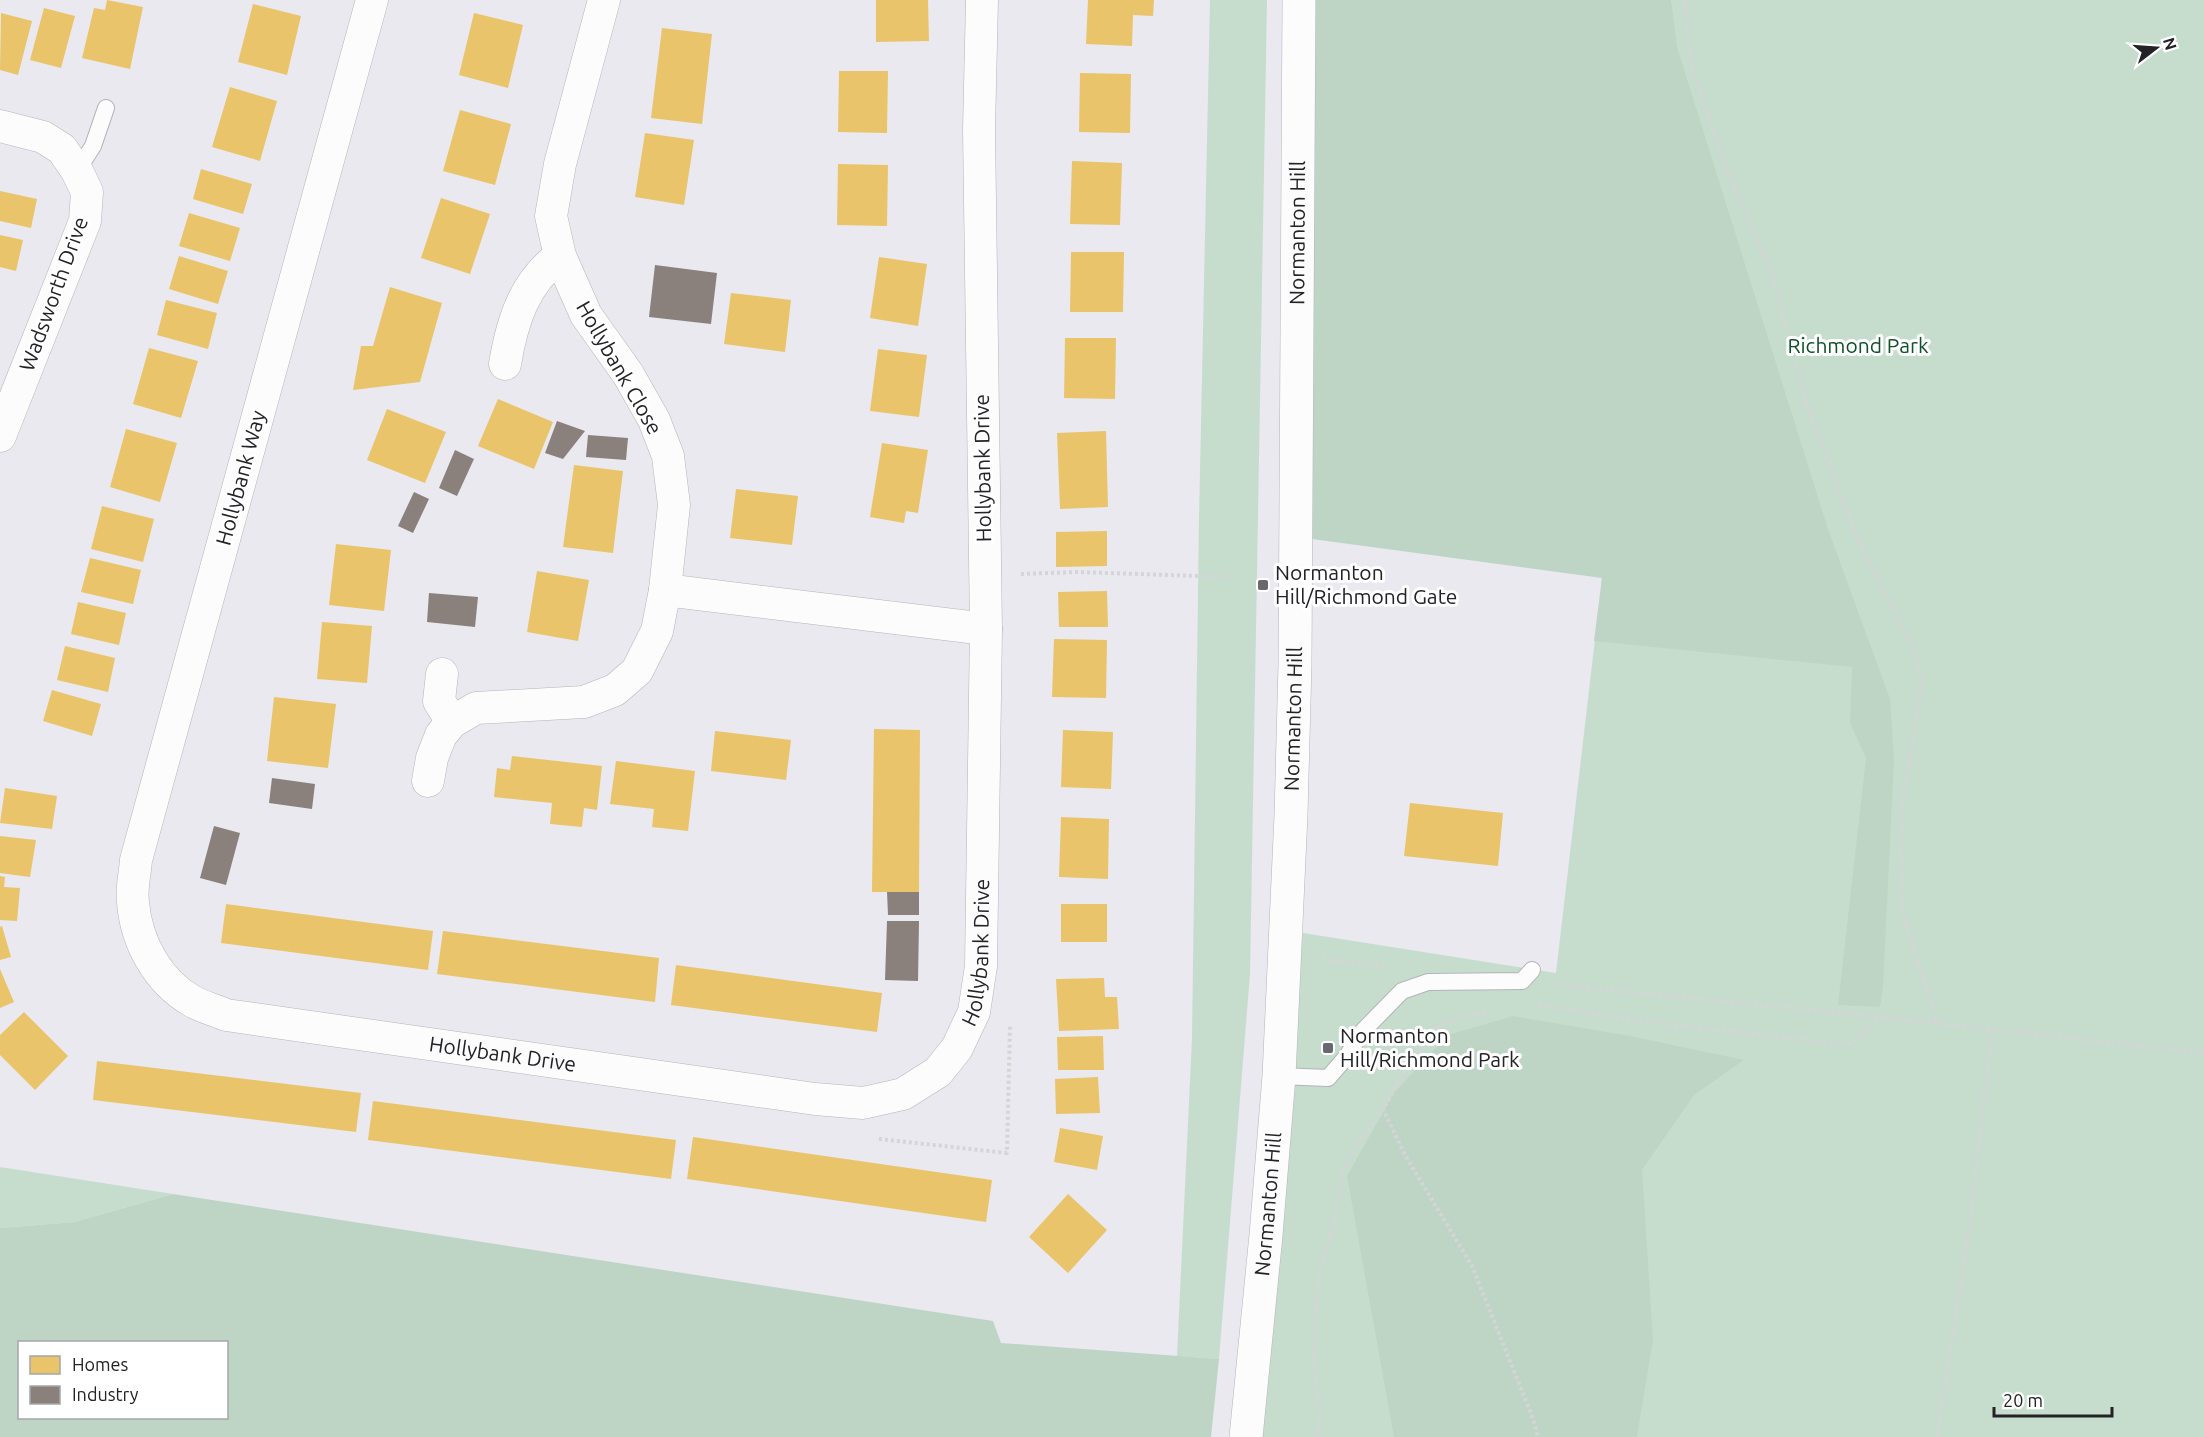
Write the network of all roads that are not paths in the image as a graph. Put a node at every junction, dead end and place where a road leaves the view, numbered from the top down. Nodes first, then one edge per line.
1 (372, 0) edge
2 (604, 0) edge
3 (982, 0) edge
4 (1299, 0) edge
5 (106, 108) dead end
6 (0, 126) edge
7 (77, 171) junction
8 (560, 256) junction
9 (505, 364) dead end
10 (0, 436) edge
11 (665, 590) junction
12 (986, 629) junction
13 (442, 674) dead end
14 (452, 722) junction
15 (428, 781) dead end
16 (148, 956) joint
17 (1527, 976) road end
18 (1279, 1076) junction
19 (1246, 1437) edge

1 - 16 street, Hollybank Way
2 - 8 street, Hollybank Close
3 - 12 street, Hollybank Drive
4 - 18 main road, Normanton Hill
5 - 7 lane
6 - 7 street, Wadsworth Drive
7 - 10 street, Wadsworth Drive
8 - 9 street
8 - 11 street, Hollybank Close
11 - 12 street
11 - 14 street, Hollybank Close
12 - 16 street, Hollybank Drive
13 - 14 street
14 - 15 street, Hollybank Close
17 - 18 lane
18 - 19 main road, Normanton Hill

